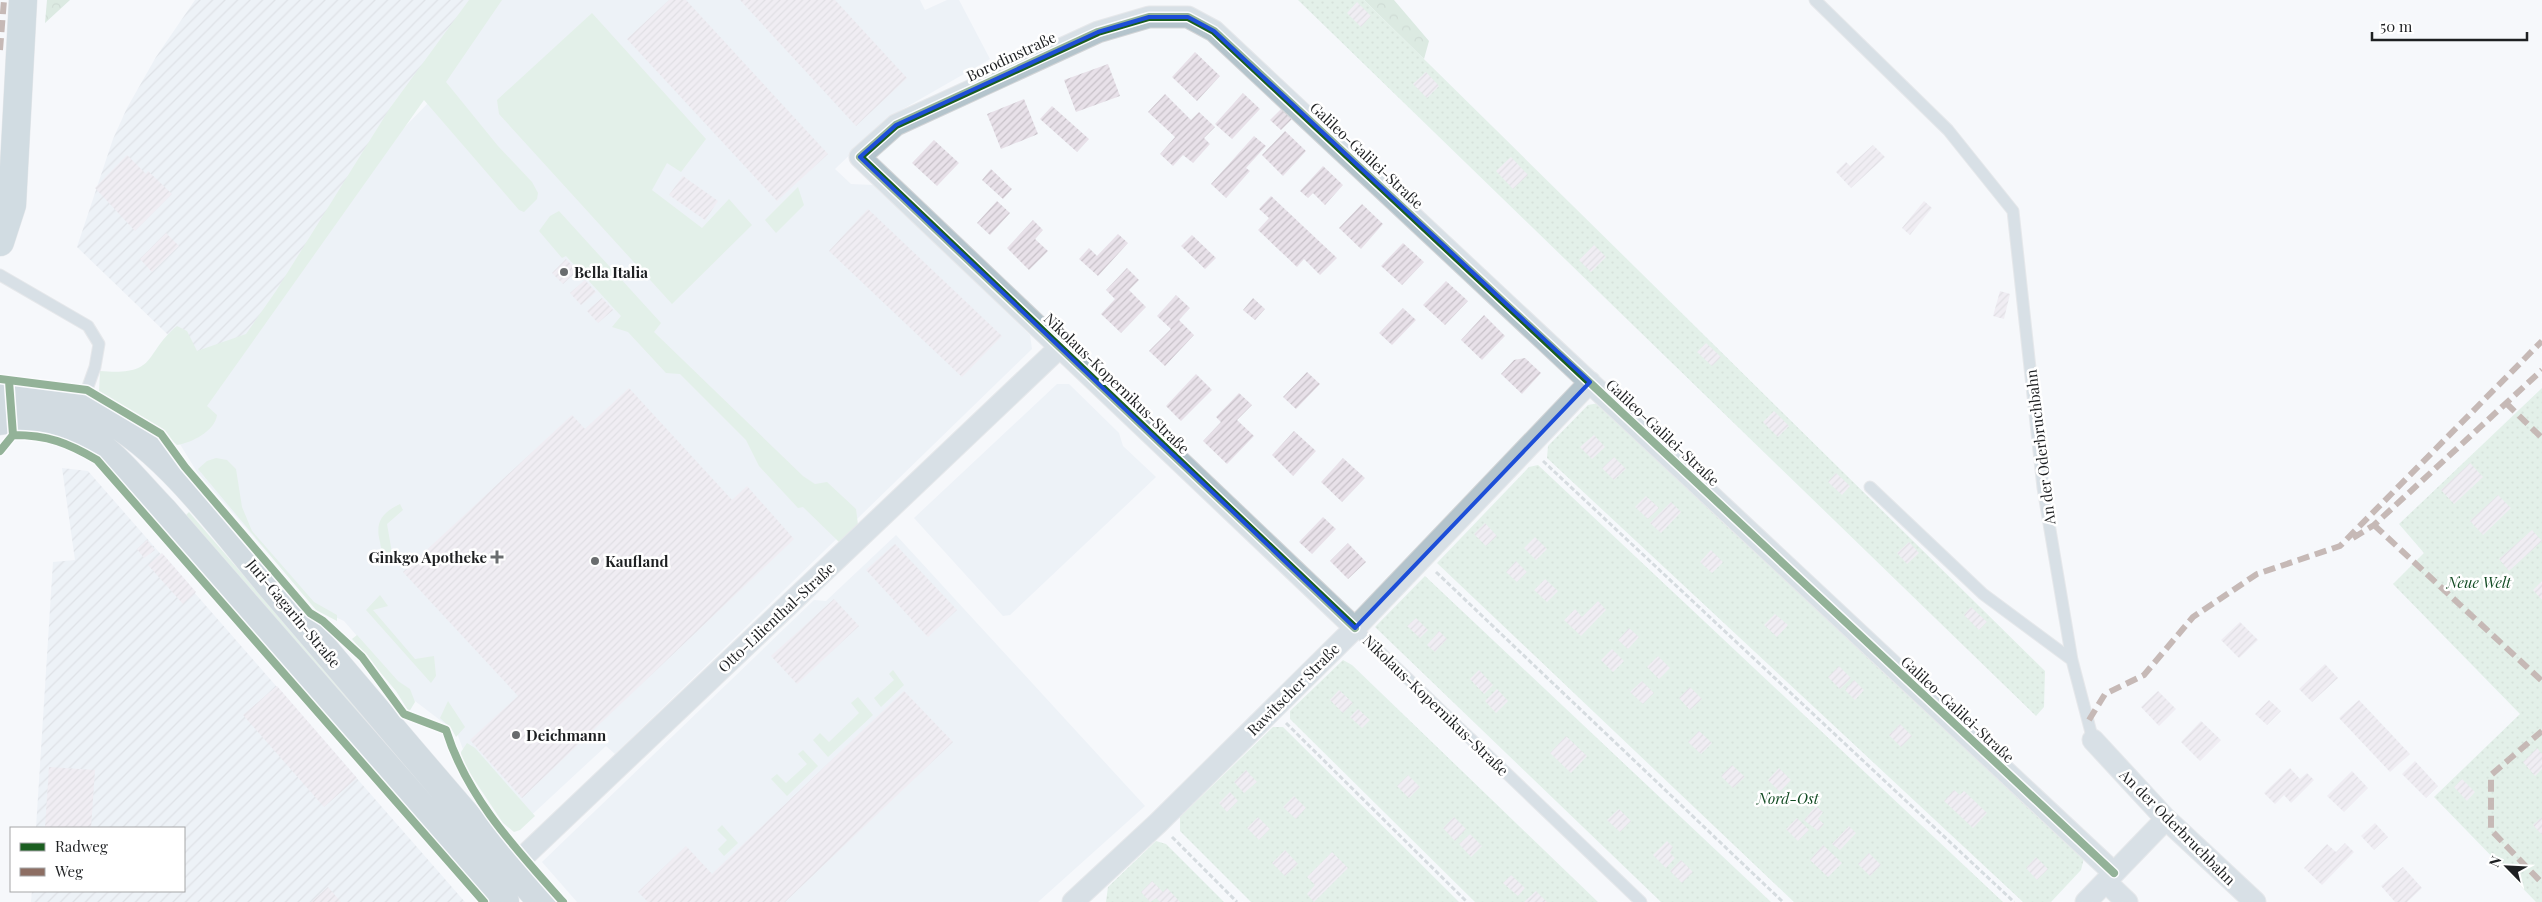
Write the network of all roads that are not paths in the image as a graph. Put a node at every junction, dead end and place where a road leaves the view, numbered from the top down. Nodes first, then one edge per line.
1 (22, 0) edge
2 (1815, 0) edge
3 (1188, 16) joint
4 (860, 157) joint
5 (13, 171) junction
6 (0, 208) edge
7 (0, 242) edge
8 (0, 275) edge
9 (1060, 347) junction
10 (1590, 382) junction
11 (0, 394) edge
12 (81, 406) junction
13 (0, 421) edge
14 (1870, 487) dead end
15 (1355, 628) junction
16 (2072, 660) junction
17 (2093, 740) joint
18 (2166, 819) junction
19 (512, 868) junction
20 (2110, 878) junction
21 (498, 894) edge
22 (1082, 899) edge
23 (542, 902) edge
24 (1641, 902) edge
25 (2086, 902) edge
26 (2127, 902) edge
27 (2255, 902) edge

1 - 5 main road
2 - 16 lane, An der Oderbruchbahn
3 - 4 street, Borodinstraße
3 - 10 street, Galileo-Galilei-Straße
4 - 9 street, Nikolaus-Kopernikus-Straße
5 - 6 main road
5 - 7 main road
8 - 12 lane
9 - 15 street, Nikolaus-Kopernikus-Straße
9 - 19 street, Otto-Lilienthal-Straße
10 - 15 street, Rawitscher Straße
10 - 20 street, Galileo-Galilei-Straße
11 - 12 street, Juri-Gagarin-Straße
12 - 19 street, Juri-Gagarin-Straße
13 - 21 street, Juri-Gagarin-Straße
14 - 16 lane
15 - 22 street, Rawitscher Straße
15 - 24 lane, Nikolaus-Kopernikus-Straße
16 - 17 lane, An der Oderbruchbahn
17 - 18 street, An der Oderbruchbahn
18 - 20 street
18 - 27 street, An der Oderbruchbahn
19 - 21 street, Otto-Lilienthal-Straße
19 - 23 street, Juri-Gagarin-Straße
20 - 25 street
20 - 26 street, Galileo-Galilei-Straße

